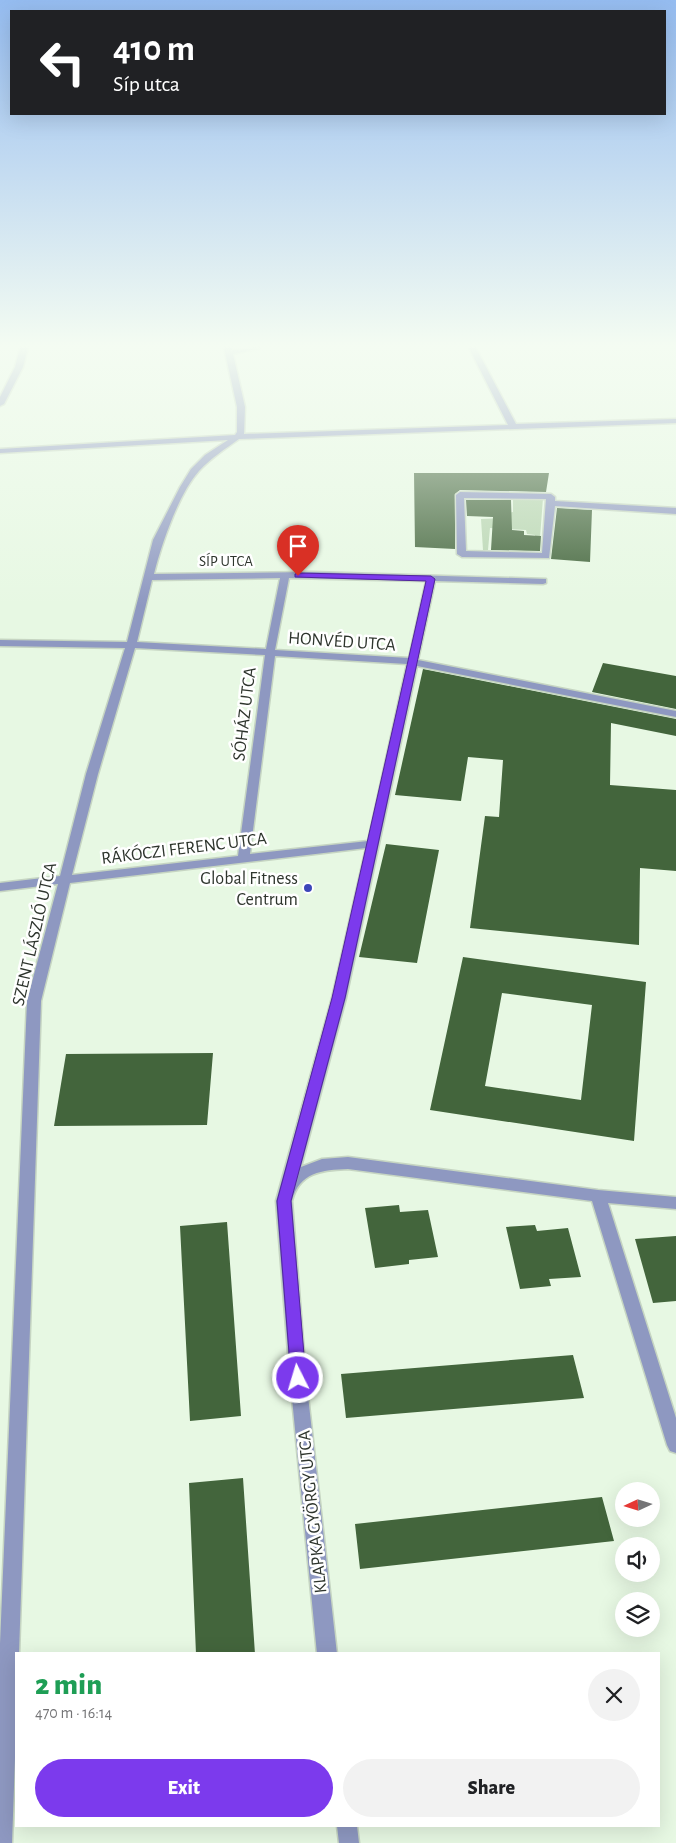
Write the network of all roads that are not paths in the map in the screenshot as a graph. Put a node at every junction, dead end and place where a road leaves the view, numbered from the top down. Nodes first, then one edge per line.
1 (240, 434) edge
2 (302, 434) edge
3 (236, 438) junction
4 (0, 451) edge
5 (552, 503) junction
6 (676, 511) edge
7 (285, 576) junction
8 (148, 577) junction
9 (431, 579) junction
10 (544, 581) dead end
11 (0, 643) edge
12 (131, 645) junction
13 (270, 652) junction
14 (414, 662) junction
15 (676, 714) edge
16 (372, 844) junction
17 (244, 858) junction
18 (66, 880) junction
19 (0, 887) edge
20 (286, 1190) junction
21 (598, 1196) junction
22 (676, 1204) edge
23 (676, 1445) edge
24 (328, 1652) edge
25 (347, 1827) edge
26 (2, 1843) edge
27 (349, 1843) edge

1 - 3 street
2 - 3 street
3 - 4 street
3 - 8 street, SZENT LÁSZLÓ UTCA
5 - 5 street
5 - 6 street
7 - 8 street, SÍP UTCA
7 - 9 street, SÍP UTCA
7 - 13 street, SÓHÁZ UTCA
8 - 12 street, SZENT LÁSZLÓ UTCA
9 - 10 street, SÍP UTCA
9 - 14 street, KLAPKA GYÖRGY UTCA
11 - 12 street, HONVÉD UTCA
12 - 13 street, HONVÉD UTCA
12 - 18 street, SZENT LÁSZLÓ UTCA
13 - 14 street, HONVÉD UTCA
13 - 17 street, SÓHÁZ UTCA
14 - 15 street, HONVÉD UTCA
14 - 16 street, KLAPKA GYÖRGY UTCA
16 - 17 street, RÁKÓCZI FERENC UTCA
16 - 20 street, KLAPKA GYÖRGY UTCA
17 - 18 street, RÁKÓCZI FERENC UTCA
18 - 19 street, RÁKÓCZI FERENC UTCA
18 - 26 street, SZENT LÁSZLÓ UTCA
20 - 21 street
20 - 24 street, KLAPKA GYÖRGY UTCA
21 - 22 street
21 - 23 street
25 - 27 street

